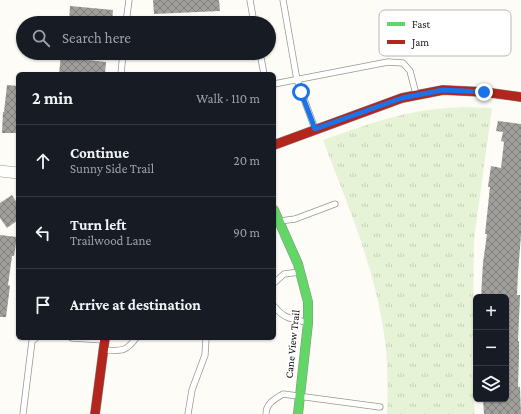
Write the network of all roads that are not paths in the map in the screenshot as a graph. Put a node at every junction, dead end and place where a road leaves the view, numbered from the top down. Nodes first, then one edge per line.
1 (129, 0) edge
2 (250, 0) edge
3 (283, 0) edge
4 (127, 16) edge
5 (253, 16) edge
6 (123, 60) edge
7 (261, 60) edge
8 (121, 72) edge
9 (264, 72) edge
10 (297, 80) junction
11 (276, 84) edge
12 (416, 96) junction
13 (521, 97) edge
14 (315, 129) junction
15 (276, 143) edge
16 (0, 171) edge
17 (16, 173) edge
18 (335, 204) dead end
19 (276, 222) edge
20 (300, 272) junction
21 (276, 282) edge
22 (276, 309) edge
23 (308, 323) junction
24 (33, 340) edge
25 (85, 340) edge
26 (135, 340) edge
27 (206, 340) edge
28 (104, 343) edge
29 (299, 396) junction
30 (380, 407) dead end
31 (23, 414) edge
32 (95, 414) edge
33 (188, 414) edge
34 (266, 414) edge
35 (298, 414) edge

1 - 4 lane
2 - 5 lane
3 - 10 lane
6 - 8 lane
7 - 9 lane
10 - 11 lane
10 - 12 lane
10 - 14 lane
12 - 13 street
12 - 14 street
14 - 15 street
16 - 17 street
18 - 19 lane
19 - 20 street, Cane View Trail
20 - 21 lane
20 - 23 street, Cane View Trail
22 - 23 lane
23 - 29 street, Cane View Trail
24 - 31 lane
25 - 28 lane
26 - 28 lane
27 - 33 lane
28 - 32 street
29 - 30 lane
29 - 34 lane
29 - 35 street, Cane View Trail

